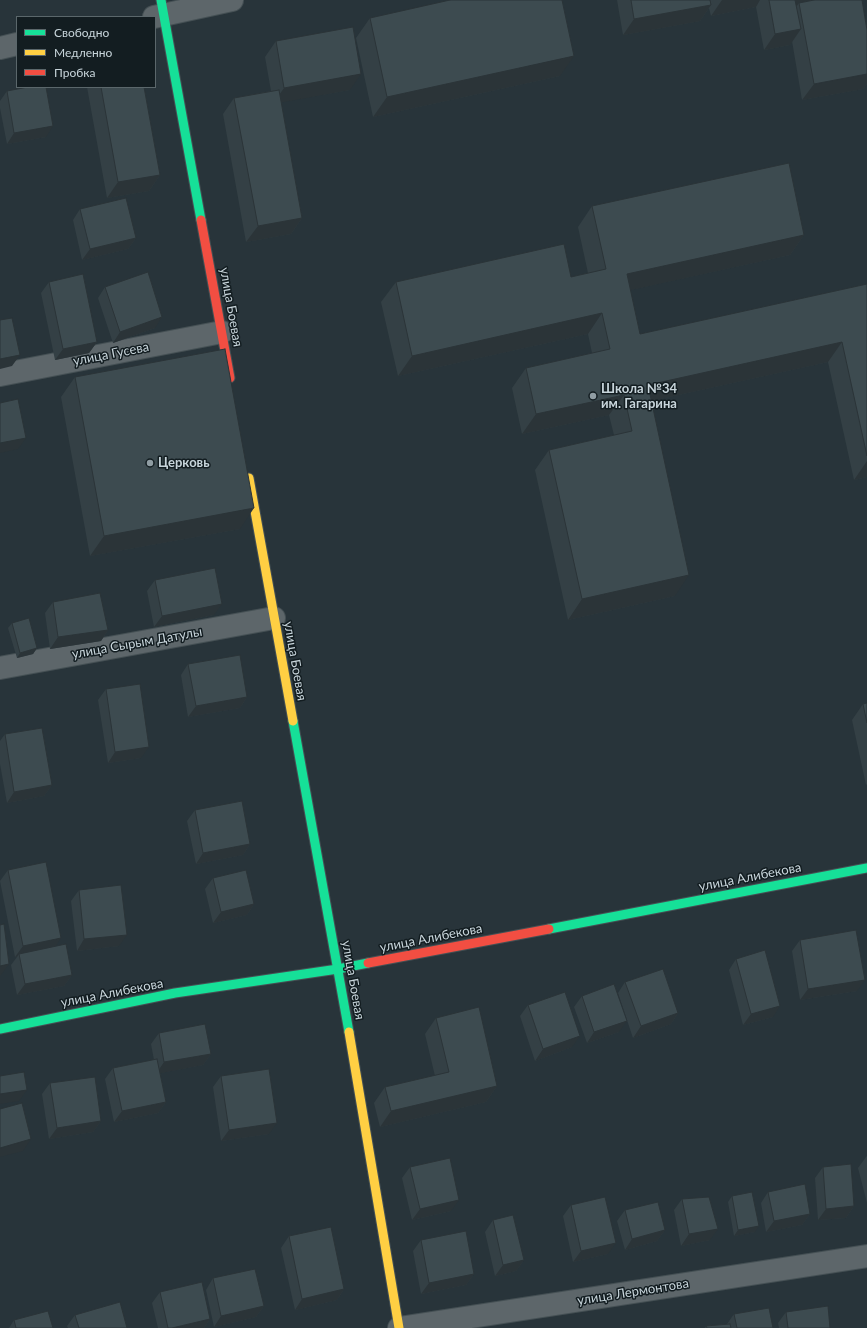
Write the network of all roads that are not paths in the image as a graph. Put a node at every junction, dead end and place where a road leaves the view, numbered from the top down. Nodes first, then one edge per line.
1 (232, 0) edge
2 (160, 11) edge
3 (16, 44) edge
4 (0, 48) edge
5 (222, 332) junction
6 (0, 375) edge
7 (232, 386) edge
8 (247, 471) edge
9 (274, 618) junction
10 (0, 668) edge
11 (867, 868) edge
12 (338, 969) junction
13 (0, 1029) edge
14 (867, 1256) edge
15 (399, 1328) edge

1 - 2 street
2 - 5 street, улица Боевая
3 - 4 street
5 - 6 street, улица Гусева
5 - 7 street, улица Боевая
8 - 9 street, улица Боевая
9 - 10 street, улица Сырым Датулы
9 - 12 street, улица Боевая
11 - 12 street, улица Алибекова
12 - 13 street, улица Алибекова
12 - 15 street, улица Боевая
14 - 15 street, улица Лермонтова

